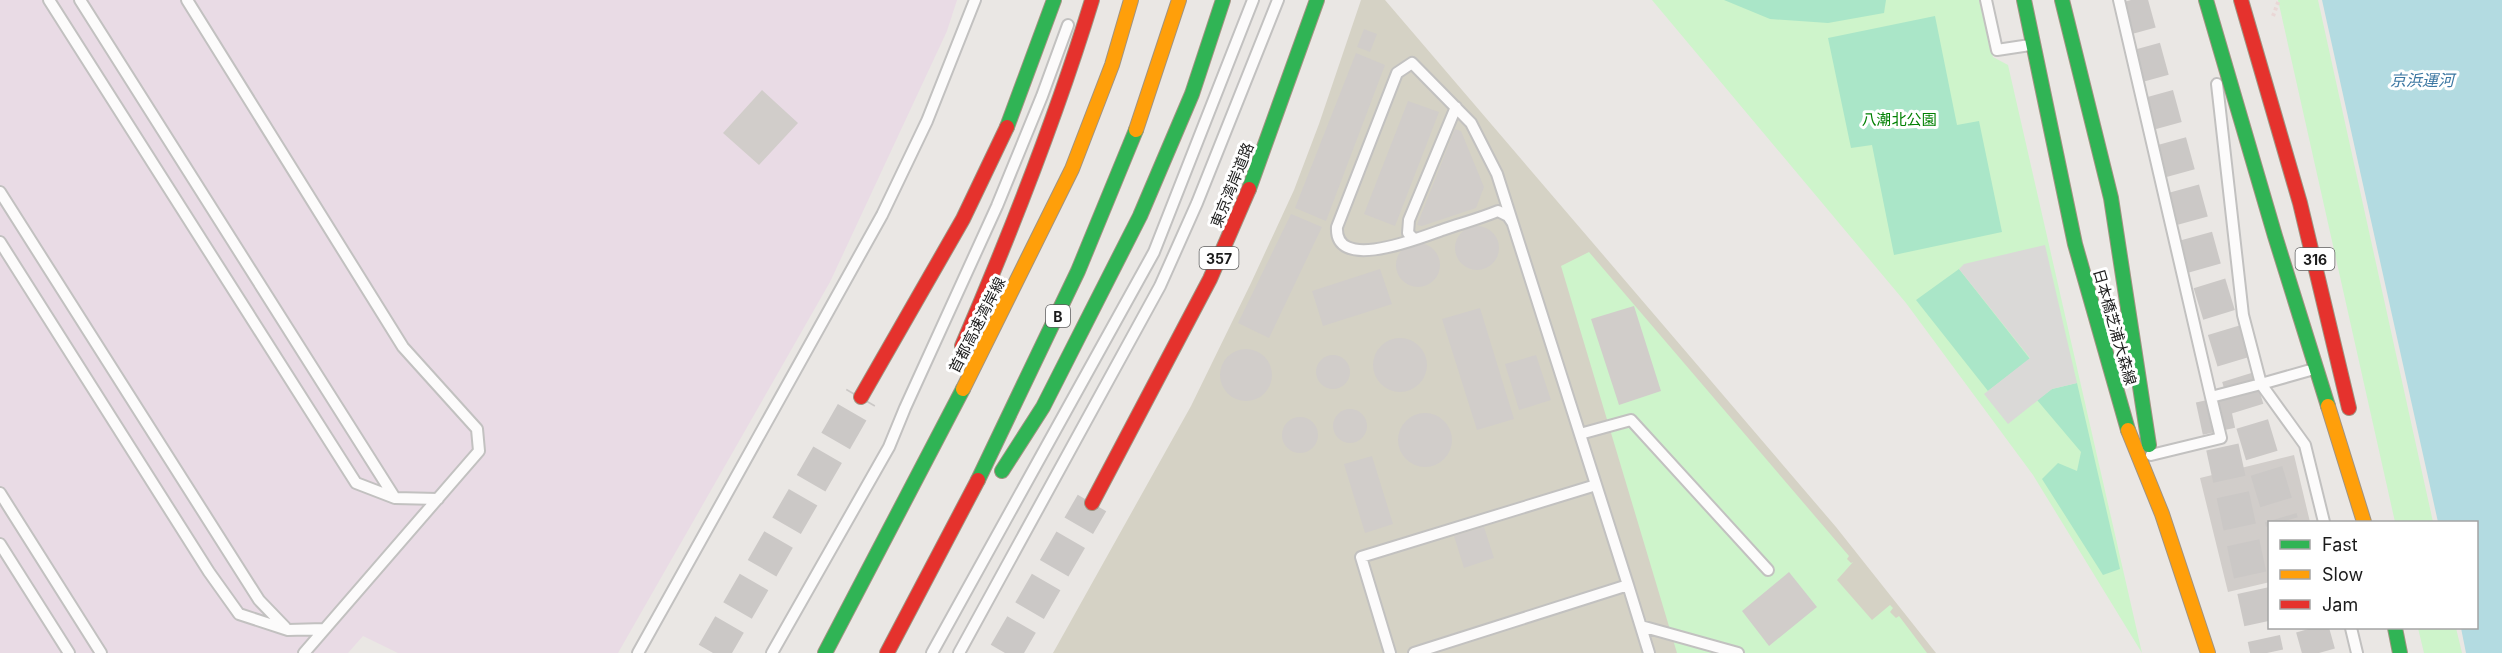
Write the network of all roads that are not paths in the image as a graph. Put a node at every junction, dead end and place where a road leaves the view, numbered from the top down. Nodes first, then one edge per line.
1 (49, 0) edge
2 (80, 0) edge
3 (187, 0) edge
4 (975, 0) edge
5 (1054, 0) edge
6 (1092, 0) edge
7 (1131, 0) edge
8 (1179, 0) edge
9 (1223, 0) edge
10 (1253, 0) edge
11 (1278, 0) edge
12 (1317, 0) edge
13 (1986, 0) edge
14 (2024, 0) edge
15 (2062, 0) edge
16 (2119, 0) edge
17 (2241, 0) edge
18 (2207, 1) edge
19 (1073, 11) dead end
20 (2034, 44) junction
21 (1456, 107) junction
22 (0, 192) edge
23 (1512, 222) junction
24 (1414, 240) junction
25 (0, 242) edge
26 (958, 360) dead end
27 (2317, 368) junction
28 (951, 383) dead end
29 (2261, 384) junction
30 (861, 397) tunnel mouth
31 (2211, 397) junction
32 (2352, 422) dead end
33 (1580, 434) junction
34 (932, 452) junction
35 (2151, 455) junction
36 (2362, 466) dead end
37 (1596, 485) junction
38 (0, 493) edge
39 (395, 498) junction
40 (438, 499) junction
41 (1092, 503) tunnel mouth
42 (2162, 514) junction
43 (2324, 521) edge
44 (2364, 521) edge
45 (2373, 521) edge
46 (0, 544) edge
47 (1768, 570) dead end
48 (1628, 585) junction
49 (907, 618) junction
50 (1641, 626) junction
51 (2351, 629) edge
52 (288, 630) junction
53 (324, 630) junction
54 (2395, 630) edge
55 (69, 653) edge
56 (101, 653) edge
57 (304, 653) edge
58 (638, 653) edge
59 (772, 653) edge
60 (825, 653) edge
61 (887, 653) edge
62 (932, 653) edge
63 (959, 653) edge
64 (1390, 653) edge
65 (1414, 653) edge
66 (1649, 653) edge
67 (1738, 653) edge
68 (2208, 653) edge
69 (2357, 653) edge
70 (2400, 653) edge

1 - 39 lane
2 - 39 lane
3 - 40 lane
4 - 58 lane
5 - 30 main road
6 - 26 main road
7 - 34 main road, 首都高速湾岸線
8 - 49 main road, B
9 - 49 main road
10 - 62 lane
11 - 63 lane
12 - 41 main road, 東京湾岸道路 / 357
13 - 20 lane
14 - 20 main road, 日本橋芝浦大森線
15 - 35 main road
16 - 31 lane
17 - 32 main road, 316
18 - 27 main road
18 - 29 lane
19 - 59 lane
20 - 42 main road, 日本橋芝浦大森線
21 - 23 lane
21 - 24 lane
21 - 24 lane
22 - 52 lane
23 - 24 lane
23 - 33 lane
25 - 52 lane
27 - 29 lane
27 - 44 main road
28 - 34 main road
29 - 31 lane
29 - 43 lane
31 - 35 lane
33 - 37 lane
33 - 47 lane
34 - 60 main road, 首都高速湾岸線
35 - 42 main road
36 - 45 main road
37 - 48 lane
37 - 64 lane
38 - 56 lane
39 - 40 lane
40 - 53 lane
42 - 68 main road, 日本橋芝浦大森線
46 - 55 lane
48 - 50 lane
48 - 65 lane
49 - 61 main road, B
50 - 66 lane
50 - 67 lane
51 - 69 lane
52 - 53 lane
53 - 57 lane
54 - 70 main road

